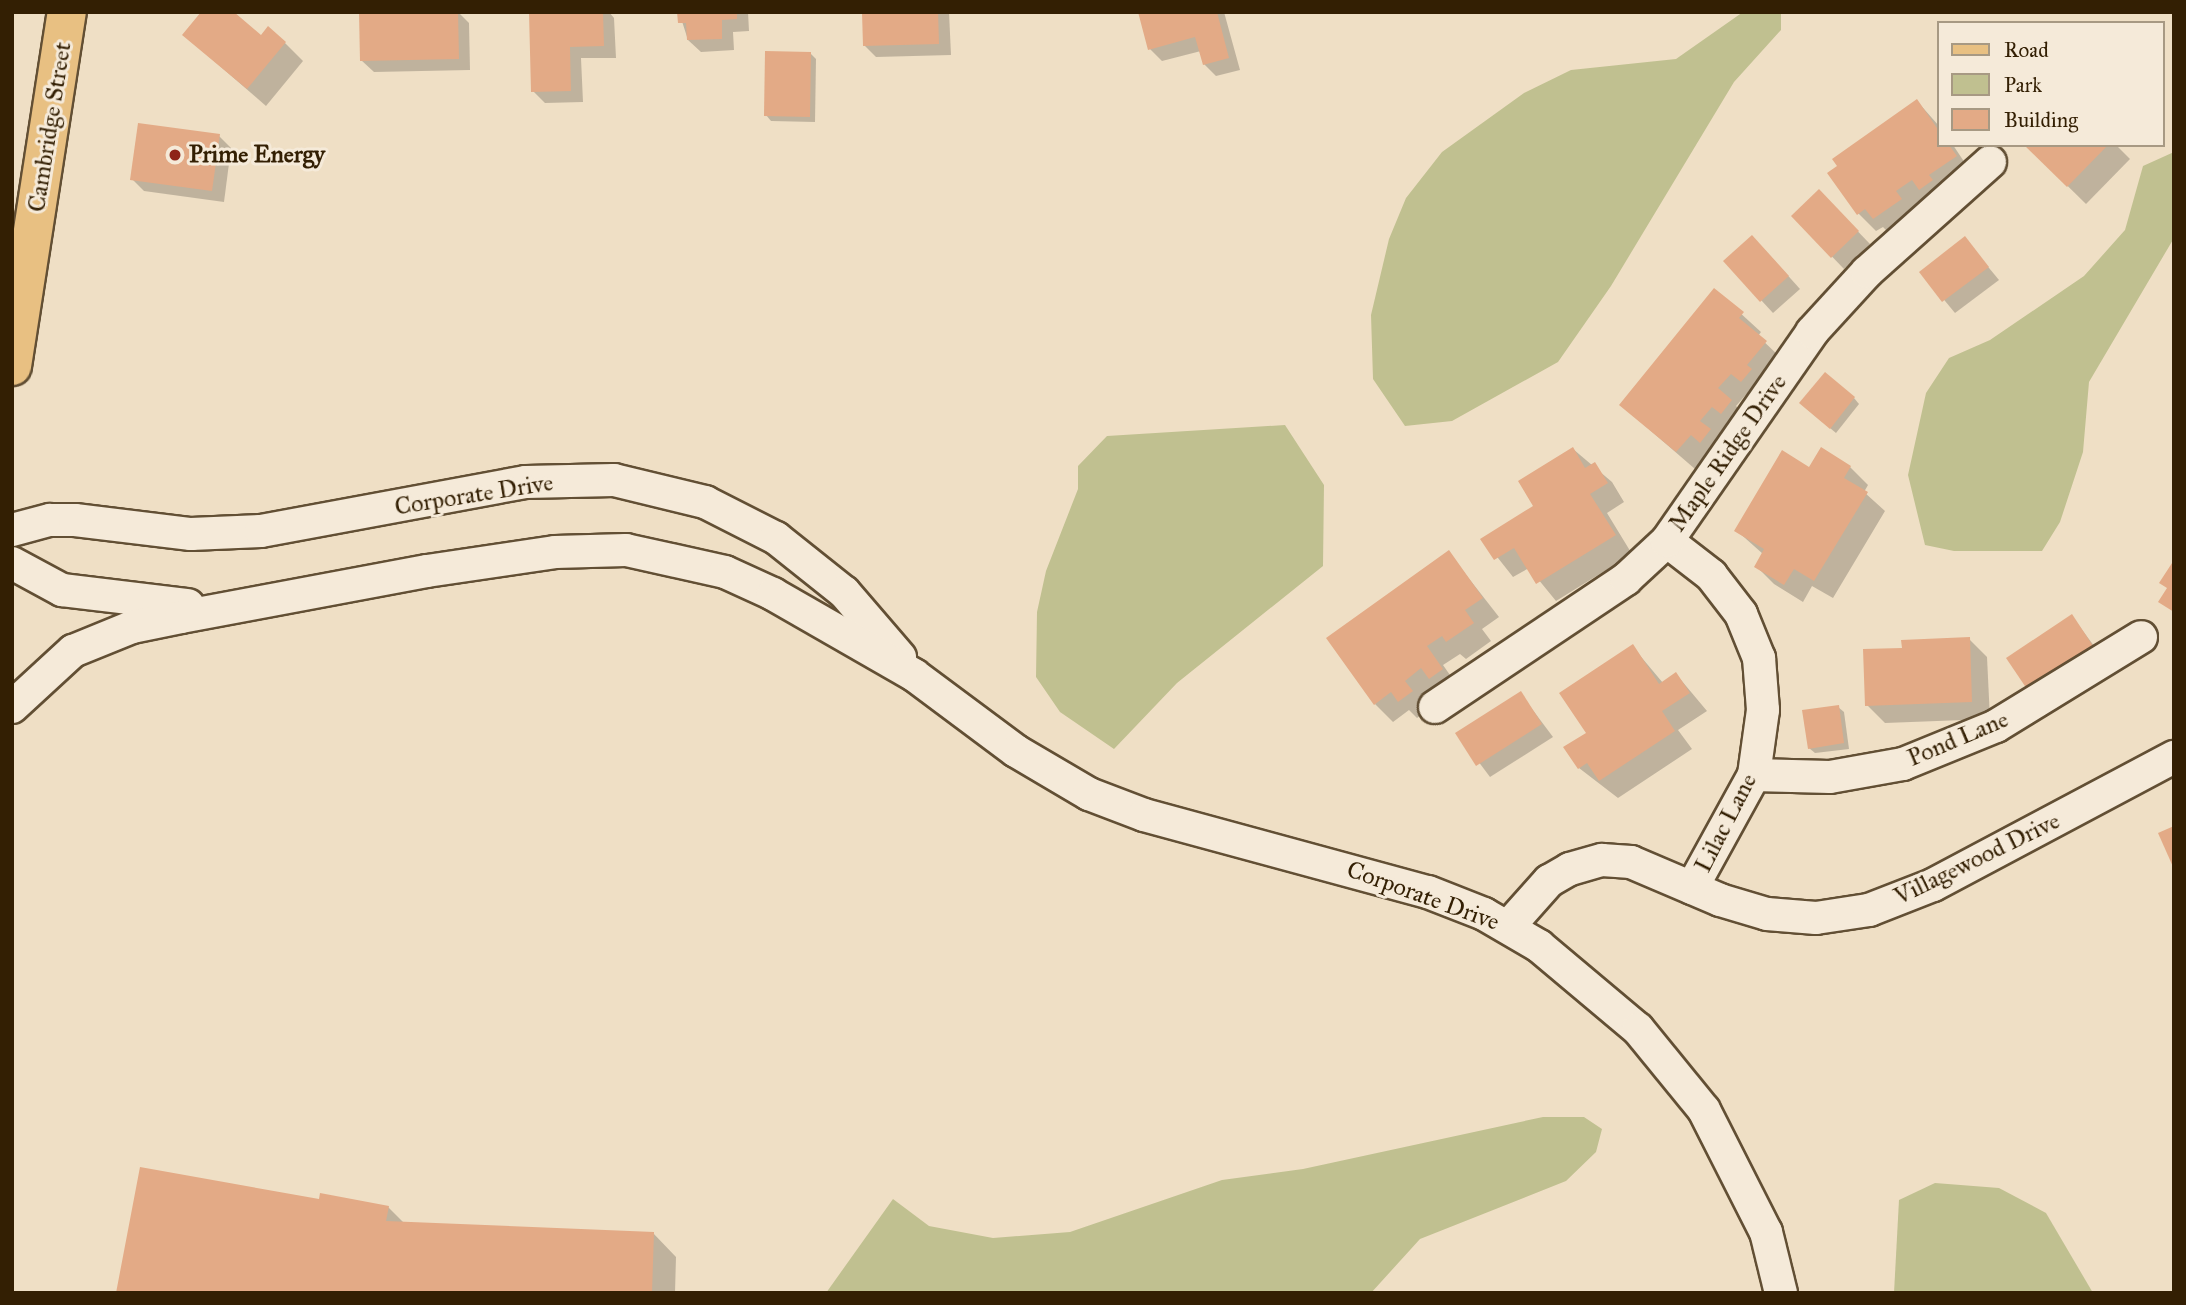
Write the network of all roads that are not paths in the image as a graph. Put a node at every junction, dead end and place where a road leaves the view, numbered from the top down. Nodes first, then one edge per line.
1 (67, 12) edge
2 (1990, 162) dead end
3 (12, 366) edge
4 (12, 530) edge
5 (1667, 541) junction
6 (12, 563) edge
7 (286, 600) junction
8 (2141, 637) dead end
9 (914, 675) junction
10 (12, 707) edge
11 (1435, 707) dead end
12 (2174, 757) edge
13 (1754, 775) junction
14 (1692, 888) junction
15 (1508, 926) junction
16 (1782, 1293) edge

1 - 3 main road, Cambridge Street
2 - 5 street, Maple Ridge Drive
4 - 9 street, Corporate Drive
5 - 11 street, Maple Ridge Drive
5 - 13 street, Lilac Lane
6 - 7 street, Corporate Drive
7 - 9 street, Corporate Drive
7 - 10 street, Corporate Drive
8 - 13 street, Pond Lane
9 - 15 street, Corporate Drive
12 - 14 street, Villagewood Drive
13 - 14 street, Lilac Lane
14 - 15 street, Villagewood Drive
15 - 16 street, Corporate Drive

